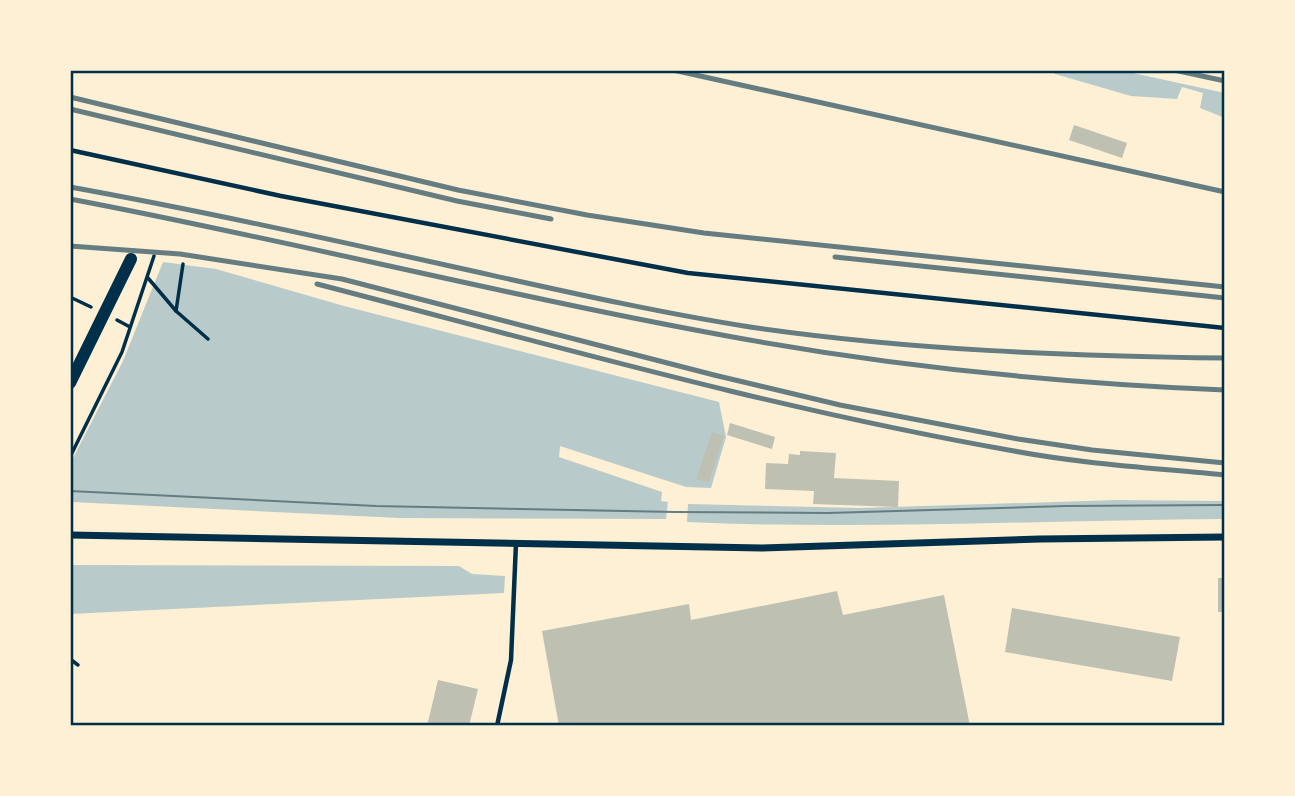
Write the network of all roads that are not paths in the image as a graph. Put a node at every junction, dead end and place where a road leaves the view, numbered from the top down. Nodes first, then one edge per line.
1 (70, 150) edge
2 (131, 259) dead end
3 (1225, 328) edge
4 (70, 383) edge
5 (70, 536) edge
6 (1225, 537) edge
7 (516, 543) junction
8 (497, 726) edge

1 - 3 lane
2 - 4 main road
5 - 7 street
6 - 7 street
7 - 8 lane

